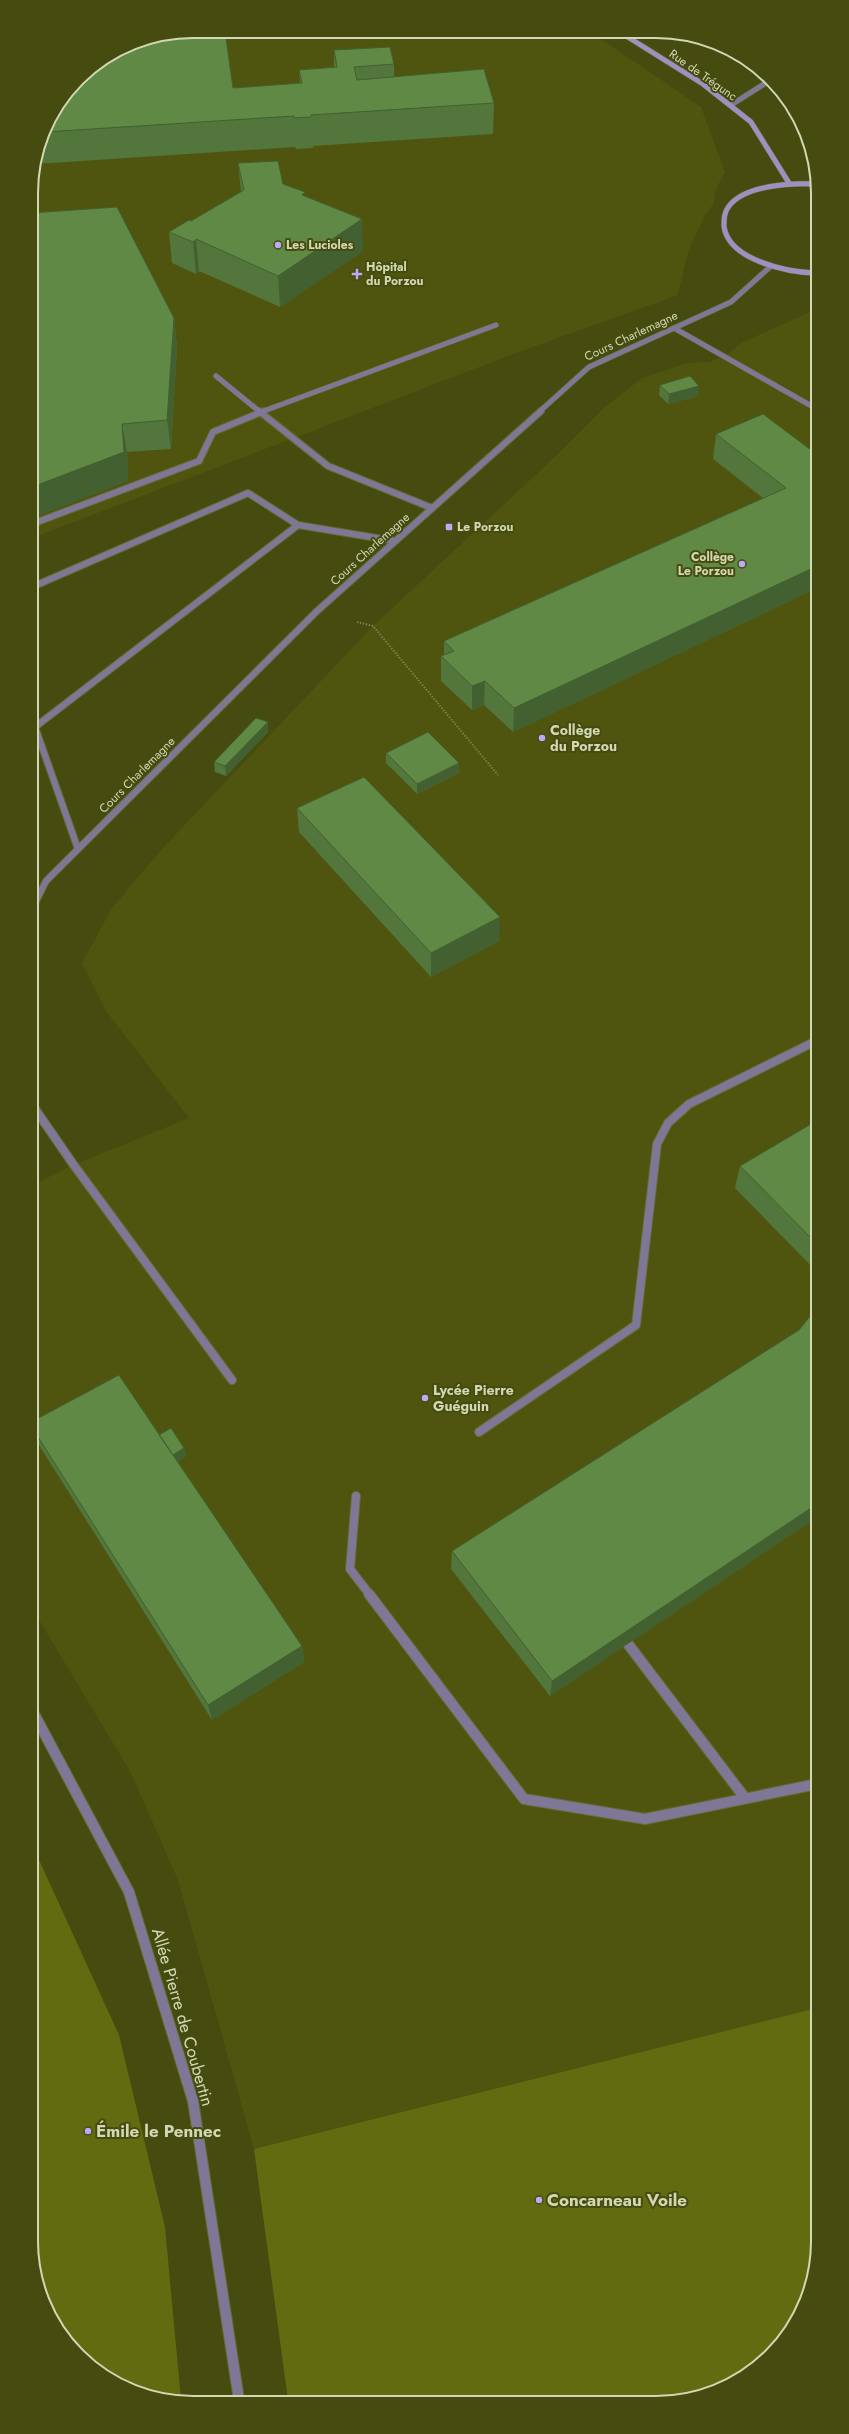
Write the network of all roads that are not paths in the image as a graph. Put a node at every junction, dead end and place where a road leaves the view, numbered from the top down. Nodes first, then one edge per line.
1 (629, 38) edge
2 (766, 83) edge
3 (731, 105) junction
4 (789, 183) junction
5 (811, 184) edge
6 (771, 266) junction
7 (811, 272) edge
8 (496, 325) dead end
9 (674, 328) junction
10 (216, 376) dead end
11 (811, 406) edge
12 (260, 412) junction
13 (432, 508) junction
14 (38, 522) edge
15 (298, 525) junction
16 (395, 541) junction
17 (38, 584) edge
18 (38, 722) edge
19 (38, 740) edge
20 (78, 849) junction
21 (38, 898) edge
22 (811, 1043) edge
23 (38, 1113) edge
24 (232, 1380) dead end
25 (479, 1432) dead end
26 (356, 1496) dead end
27 (628, 1644) edge
28 (38, 1721) edge
29 (811, 1785) edge
30 (745, 1798) junction
31 (238, 2396) edge

1 - 3 main road, Rue de Trégunc
2 - 3 street
3 - 4 main road, Rue de Trégunc
4 - 5 main road
4 - 6 main road
6 - 7 main road
6 - 9 street, Cours Charlemagne
8 - 12 street
9 - 11 street
9 - 13 street, Cours Charlemagne
10 - 12 street
12 - 13 street
12 - 14 street
13 - 16 street, Cours Charlemagne
15 - 16 street
15 - 17 street
15 - 18 street
16 - 20 street, Cours Charlemagne
19 - 20 street
20 - 21 street, Cours Charlemagne
22 - 25 street
23 - 24 street
26 - 30 street
27 - 30 street
28 - 31 street, Allée Pierre de Coubertin
29 - 30 street

